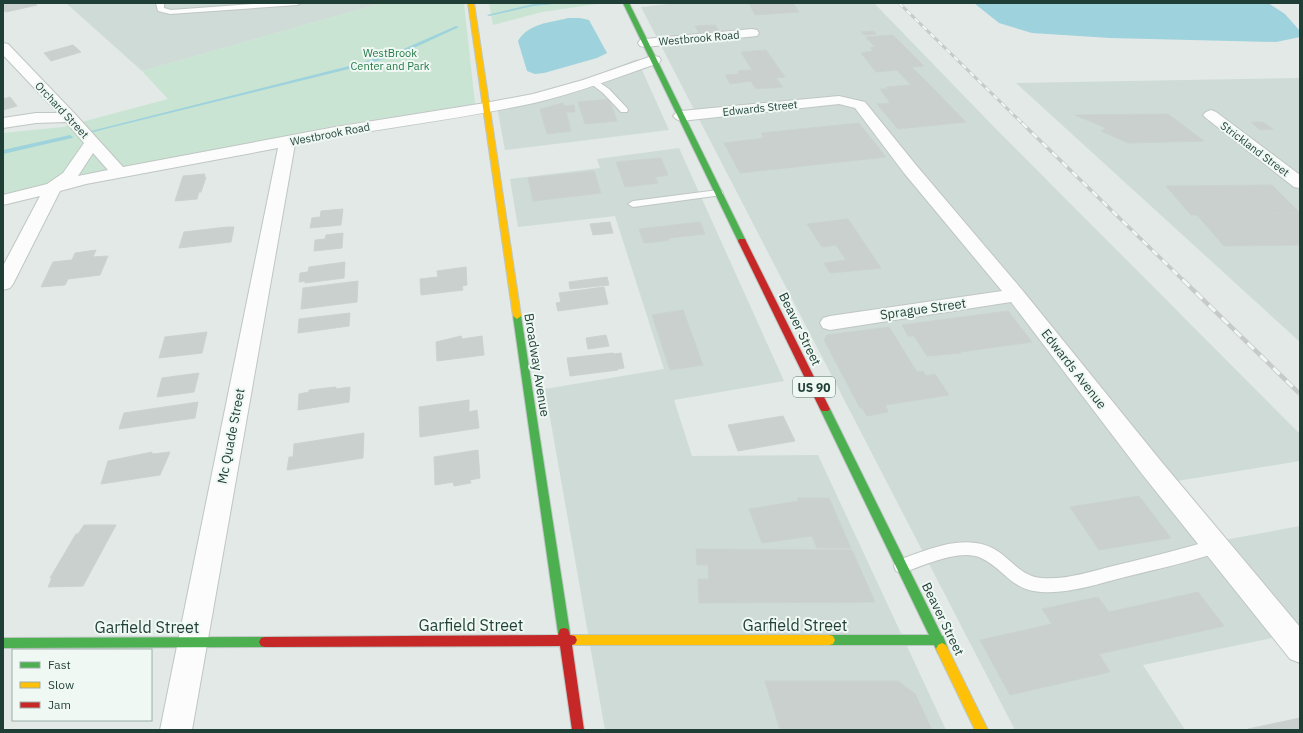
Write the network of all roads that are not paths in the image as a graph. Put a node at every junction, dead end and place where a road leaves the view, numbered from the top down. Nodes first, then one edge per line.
1 (160, 3) edge
2 (297, 3) edge
3 (471, 3) edge
4 (626, 3) edge
5 (752, 33) dead end
6 (645, 43) junction
7 (3, 47) edge
8 (654, 60) junction
9 (593, 81) junction
10 (839, 100) joint
11 (485, 108) junction
12 (624, 110) dead end
13 (1211, 115) dead end
14 (681, 116) junction
15 (70, 117) junction
16 (3, 122) edge
17 (93, 142) junction
18 (287, 142) junction
19 (120, 173) junction
20 (1300, 183) edge
21 (53, 187) junction
22 (718, 193) junction
23 (3, 200) edge
24 (633, 204) dead end
25 (3, 284) edge
26 (1016, 295) junction
27 (830, 323) dead end
28 (1216, 546) junction
29 (902, 566) junction
30 (565, 640) junction
31 (939, 640) junction
32 (192, 642) junction
33 (3, 643) edge
34 (1300, 649) edge
35 (176, 730) edge
36 (578, 730) edge
37 (982, 730) edge

1 - 2 lane
3 - 11 street, Broadway Avenue
4 - 6 street, Beaver Street / US 90
5 - 6 street, Westbrook Road
6 - 8 street, Beaver Street / US 90
7 - 15 street, Orchard Street
8 - 9 street, Westbrook Road
8 - 14 street, Beaver Street / US 90
9 - 11 street, Westbrook Road
9 - 12 lane
10 - 14 street, Edwards Street
10 - 26 street, Edwards Avenue
11 - 18 street, Westbrook Road
11 - 30 street, Broadway Avenue
13 - 20 street, Strickland Street
14 - 22 street, Beaver Street / US 90
15 - 16 street
15 - 17 street, Orchard Street
17 - 19 street, Orchard Street
17 - 21 street
18 - 19 street, Westbrook Road
18 - 32 street, Mc Quade Street
19 - 21 street, Westbrook Road
21 - 23 street, Westbrook Road
21 - 25 street
22 - 24 lane
22 - 29 street, Beaver Street / US 90
26 - 27 street, Sprague Street
26 - 28 street, Edwards Avenue
28 - 29 lane
28 - 34 street, Edwards Avenue
29 - 31 street, Beaver Street / US 90
30 - 31 street, Garfield Street
30 - 32 street, Garfield Street
30 - 36 street, Broadway Avenue
31 - 37 street, Beaver Street / US 90
32 - 33 street, Garfield Street
32 - 35 street, Mc Quade Street

